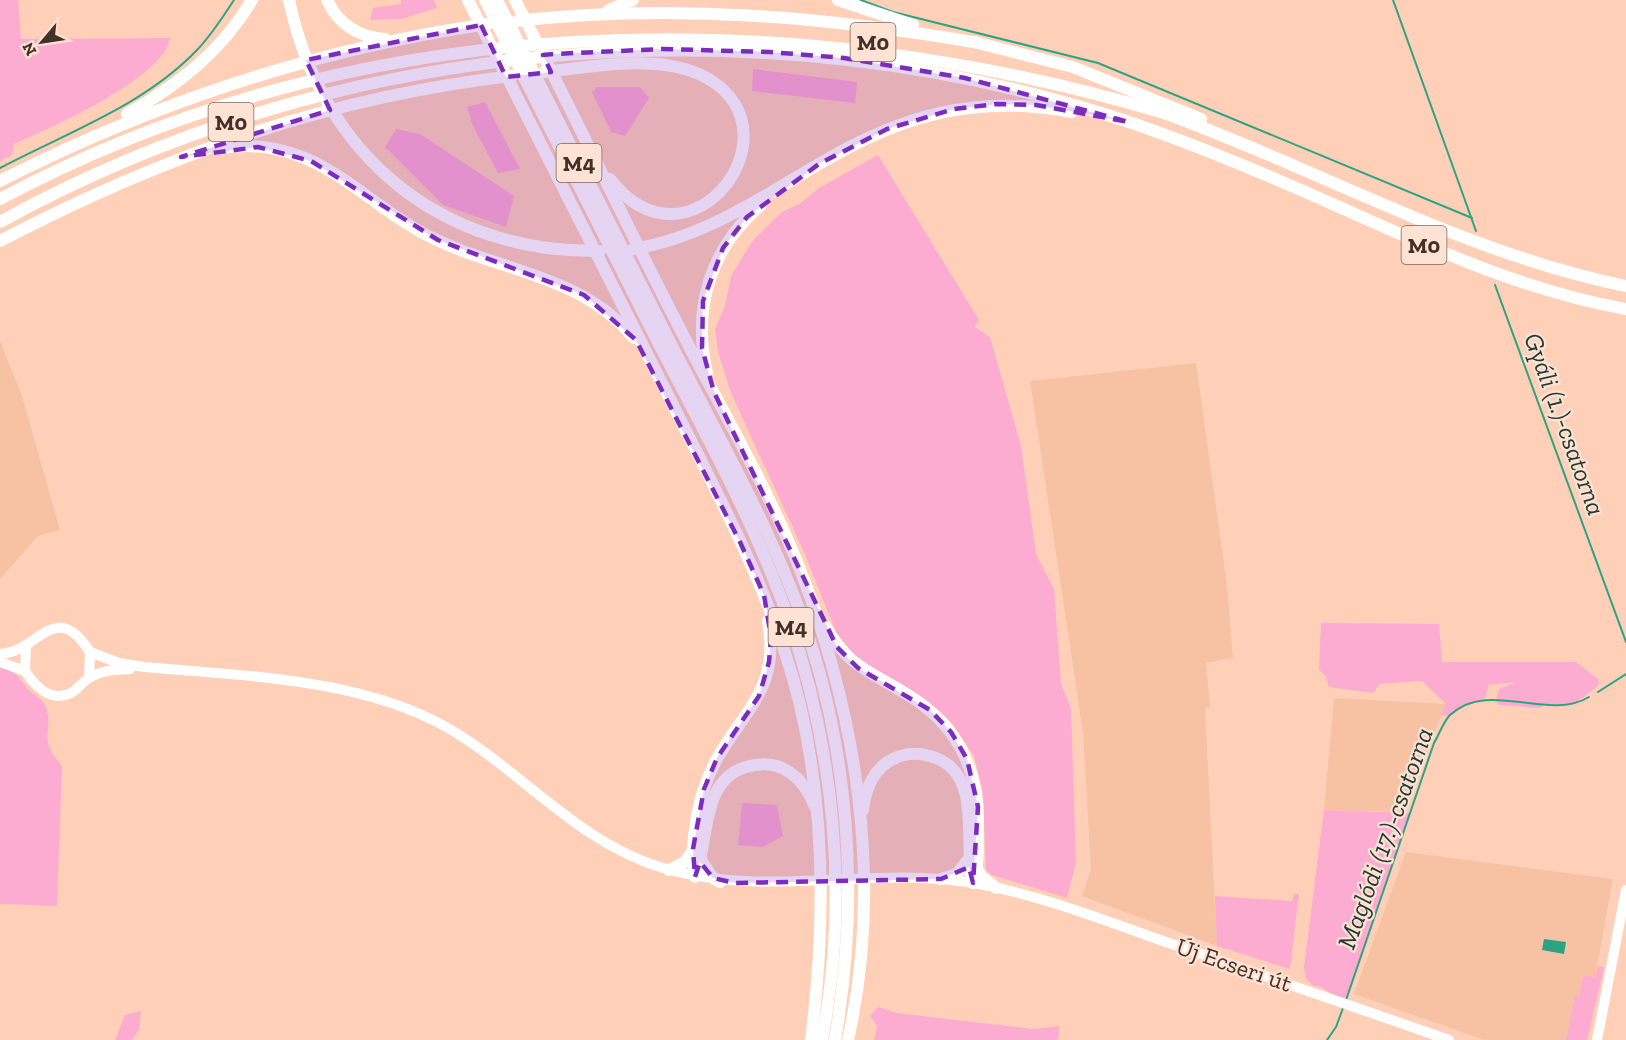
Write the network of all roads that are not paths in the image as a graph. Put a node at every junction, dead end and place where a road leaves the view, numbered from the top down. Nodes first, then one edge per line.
1 (252, 0) edge
2 (289, 0) edge
3 (327, 0) edge
4 (633, 0) edge
5 (838, 0) edge
6 (516, 3) edge
7 (470, 4) edge
8 (493, 4) edge
9 (594, 14) junction
10 (394, 39) junction
11 (979, 43) junction
12 (1129, 122) junction
13 (79, 141) junction
14 (1260, 151) junction
15 (593, 156) junction
16 (181, 157) junction
17 (0, 181) edge
18 (788, 184) junction
19 (0, 199) edge
20 (0, 222) edge
21 (0, 241) edge
22 (627, 268) junction
23 (1626, 286) edge
24 (1626, 309) edge
25 (660, 379) junction
26 (714, 392) junction
27 (764, 595) junction
28 (812, 604) junction
29 (26, 648) junction
30 (90, 652) junction
31 (0, 654) edge
32 (0, 662) edge
33 (144, 668) junction
34 (25, 671) junction
35 (89, 678) junction
36 (817, 815) junction
37 (861, 822) junction
38 (693, 849) junction
39 (701, 860) junction
40 (972, 864) junction
41 (669, 870) junction
42 (695, 877) junction
43 (941, 879) junction
44 (720, 882) junction
45 (973, 883) junction
46 (996, 888) junction
47 (1626, 890) edge
48 (811, 1040) edge
49 (822, 1040) edge
50 (835, 1040) edge
51 (848, 1040) edge
52 (1449, 1040) edge
53 (1597, 1040) edge

1 - 13 highway
2 - 18 highway
3 - 10 highway
4 - 9 highway
5 - 11 highway
6 - 15 highway
7 - 25 highway
8 - 22 highway, M4
9 - 10 highway
9 - 11 highway
10 - 13 highway
11 - 14 highway
12 - 18 highway
12 - 20 highway, M0
12 - 24 highway, M0
13 - 17 highway
14 - 19 highway, M0
14 - 23 highway, M0
15 - 16 highway
15 - 26 highway
16 - 21 highway
16 - 25 highway
18 - 26 highway
22 - 49 highway, M4
22 - 50 highway, M4
25 - 27 highway
26 - 28 highway
27 - 36 highway
27 - 38 highway
28 - 37 highway
28 - 40 highway
29 - 30 main road
29 - 31 main road
29 - 34 main road
30 - 33 main road
30 - 35 main road
32 - 34 main road
33 - 35 main road
33 - 41 main road, Új Ecseri út
34 - 35 main road
36 - 39 highway
36 - 48 highway
37 - 40 highway
37 - 51 highway
38 - 41 highway
38 - 42 highway
39 - 42 highway
39 - 44 highway
40 - 43 highway
40 - 45 highway
40 - 46 highway
41 - 42 main road, Új Ecseri út
42 - 44 main road, Új Ecseri út
43 - 44 main road, Új Ecseri út
43 - 45 main road, Új Ecseri út
45 - 46 main road, Új Ecseri út
46 - 52 main road, Új Ecseri út
47 - 53 main road

